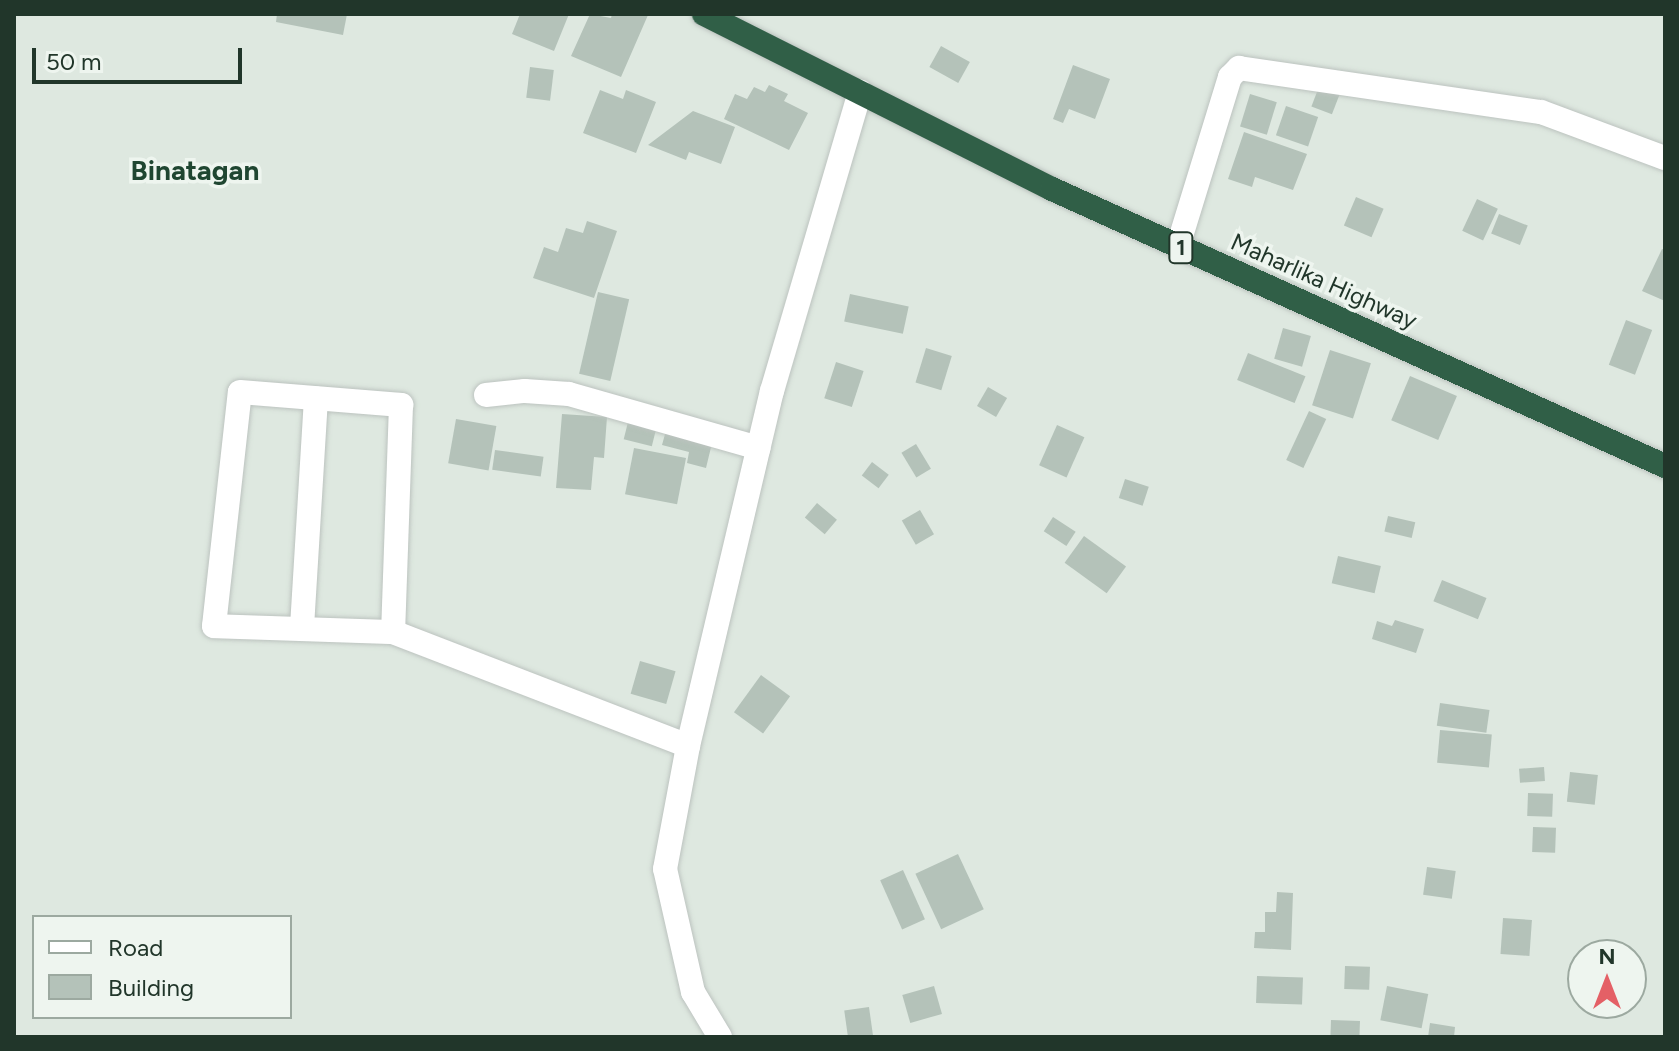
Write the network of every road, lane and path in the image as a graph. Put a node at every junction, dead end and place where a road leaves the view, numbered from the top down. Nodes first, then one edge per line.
1 (704, 14) edge
2 (860, 92) junction
3 (1665, 158) edge
4 (1178, 246) junction
5 (486, 395) dead end
6 (316, 398) junction
7 (758, 448) junction
8 (1665, 466) edge
9 (302, 627) junction
10 (393, 632) junction
11 (688, 746) junction
12 (720, 1037) edge

1 - 2 highway, Maharlika Highway / 1
2 - 4 highway, Maharlika Highway / 1
2 - 7 street
3 - 4 street
4 - 8 highway, Maharlika Highway / 1
5 - 7 street
6 - 9 street
6 - 9 street
6 - 10 street
7 - 11 street
9 - 10 street
10 - 11 street
11 - 12 street

